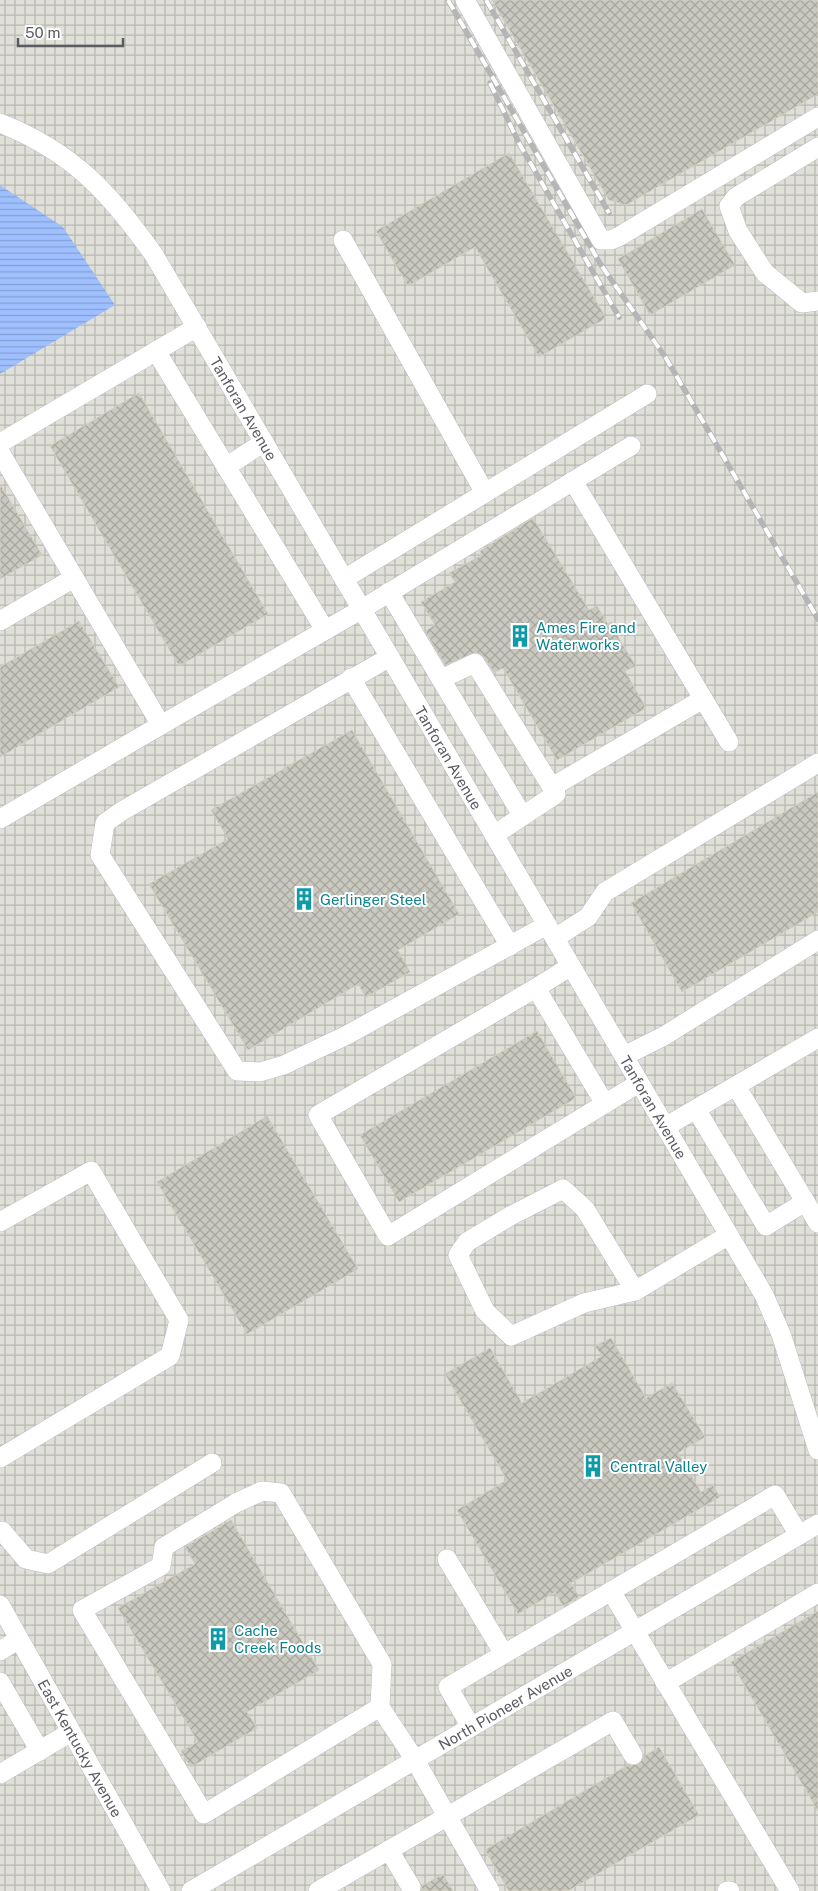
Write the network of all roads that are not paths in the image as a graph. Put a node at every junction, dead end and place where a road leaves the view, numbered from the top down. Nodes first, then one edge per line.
1 (465, 0) edge
2 (818, 117) edge
3 (0, 124) edge
4 (818, 147) edge
5 (343, 240) dead end
6 (818, 301) edge
7 (196, 327) junction
8 (156, 351) junction
9 (647, 394) dead end
10 (264, 442) junction
11 (0, 443) edge
12 (631, 446) dead end
13 (0, 452) edge
14 (226, 466) junction
15 (574, 481) junction
16 (485, 493) junction
17 (74, 578) junction
18 (344, 579) junction
19 (389, 592) junction
20 (362, 609) junction
21 (0, 621) edge
22 (325, 630) junction
23 (390, 657) junction
24 (351, 678) junction
25 (441, 679) junction
26 (703, 699) junction
27 (161, 725) junction
28 (729, 742) dead end
29 (818, 763) edge
30 (552, 787) junction
31 (522, 815) junction
32 (0, 819) edge
33 (494, 835) junction
34 (551, 931) junction
35 (818, 940) edge
36 (510, 946) junction
37 (571, 966) junction
38 (536, 988) junction
39 (818, 1038) edge
40 (624, 1056) junction
41 (639, 1083) junction
42 (736, 1086) junction
43 (605, 1104) junction
44 (696, 1109) junction
45 (666, 1127) junction
46 (805, 1202) junction
47 (0, 1222) edge
48 (818, 1223) edge
49 (729, 1235) junction
50 (636, 1291) junction
51 (818, 1450) edge
52 (0, 1458) edge
53 (212, 1463) dead end
54 (818, 1524) edge
55 (0, 1532) edge
56 (799, 1535) junction
57 (447, 1559) dead end
58 (611, 1591) junction
59 (818, 1593) edge
60 (0, 1605) edge
61 (634, 1631) junction
62 (19, 1639) junction
63 (0, 1651) edge
64 (504, 1654) junction
65 (0, 1682) edge
66 (665, 1683) junction
67 (380, 1707) junction
68 (471, 1727) junction
69 (71, 1732) junction
70 (40, 1751) junction
71 (633, 1755) dead end
72 (415, 1760) junction
73 (0, 1774) edge
74 (446, 1816) junction
75 (389, 1850) junction
76 (411, 1887) dead end
77 (161, 1891) edge
78 (192, 1891) edge
79 (318, 1891) edge
80 (490, 1891) edge
81 (790, 1891) edge

1 - 2 street
3 - 7 street, Tanforan Avenue
4 - 6 street
5 - 16 street
7 - 8 street
7 - 10 street, Tanforan Avenue
8 - 11 street
8 - 14 street
9 - 16 street
10 - 14 street
10 - 18 street, Tanforan Avenue
12 - 15 street
13 - 17 street
14 - 22 street
15 - 19 street
15 - 26 street
16 - 18 street
17 - 21 street
17 - 27 street
18 - 20 street, Tanforan Avenue
19 - 20 street
19 - 25 street
20 - 22 street
20 - 23 street, Tanforan Avenue
22 - 27 street
23 - 24 street
23 - 33 street, Tanforan Avenue
24 - 36 street
24 - 36 street
25 - 30 street
25 - 31 street
26 - 28 street
26 - 30 street
27 - 32 street
29 - 34 street
30 - 31 street
31 - 33 street
33 - 34 street, Tanforan Avenue
34 - 36 street
34 - 37 street, Tanforan Avenue
35 - 40 street
37 - 38 street
37 - 40 street, Tanforan Avenue
38 - 43 street
38 - 43 street
39 - 42 street
40 - 41 street, Tanforan Avenue
41 - 43 street
41 - 45 street, Tanforan Avenue
42 - 44 street
42 - 46 street
44 - 45 street
44 - 46 street
45 - 49 street, Tanforan Avenue
46 - 48 street
47 - 52 street
49 - 50 street
49 - 51 street, Tanforan Avenue
50 - 50 street
53 - 55 street
54 - 56 street, North Pioneer Avenue
56 - 58 street
56 - 61 street, North Pioneer Avenue
57 - 64 street
58 - 61 street
58 - 64 street
59 - 66 street
60 - 62 street, East Kentucky Avenue
61 - 66 street
61 - 68 street, North Pioneer Avenue
62 - 63 street
62 - 69 street, East Kentucky Avenue
64 - 68 street
65 - 70 street
66 - 81 street
67 - 67 street
67 - 72 street
68 - 72 street, North Pioneer Avenue
69 - 70 street
69 - 77 street, East Kentucky Avenue
70 - 73 street
71 - 74 street
72 - 74 street
72 - 78 street, North Pioneer Avenue
74 - 75 street
74 - 80 street
75 - 76 street
75 - 79 street

